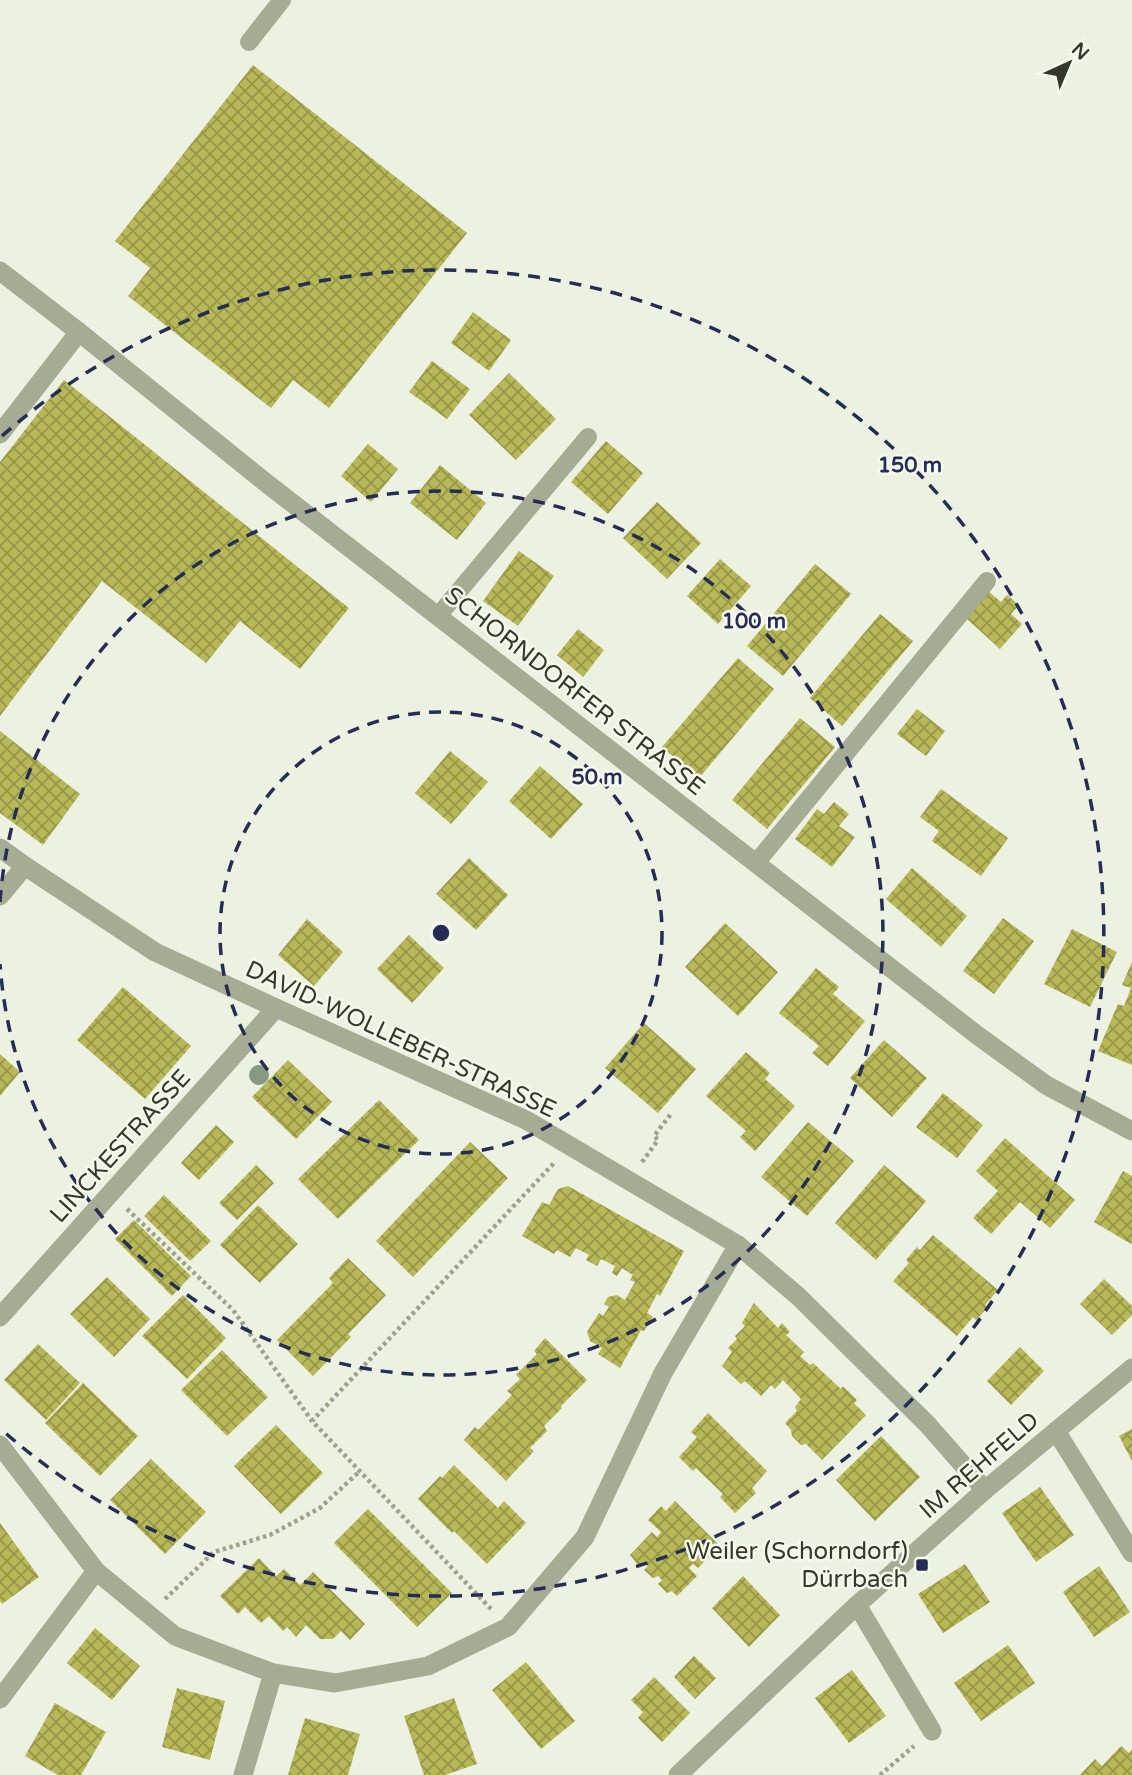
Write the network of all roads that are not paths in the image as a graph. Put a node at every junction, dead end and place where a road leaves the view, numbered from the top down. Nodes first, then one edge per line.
1 (282, 0) edge
2 (249, 42) dead end
3 (0, 271) edge
4 (79, 332) junction
5 (0, 434) edge
6 (588, 437) dead end
7 (987, 581) dead end
8 (438, 615) junction
9 (0, 848) edge
10 (756, 863) junction
11 (25, 866) junction
12 (0, 896) edge
13 (276, 1008) junction
14 (1132, 1131) edge
15 (738, 1245) junction
16 (0, 1317) edge
17 (1132, 1368) edge
18 (1056, 1431) junction
19 (0, 1445) edge
20 (985, 1490) junction
21 (1132, 1553) edge
22 (96, 1571) junction
23 (857, 1605) junction
24 (273, 1673) junction
25 (0, 1699) edge
26 (932, 1731) road end
27 (243, 1775) edge
28 (678, 1775) edge

1 - 2 lane
3 - 4 street, SCHORNDORFER STRASSE
4 - 5 street
4 - 8 street, SCHORNDORFER STRASSE
6 - 8 lane
7 - 10 lane
8 - 10 street, SCHORNDORFER STRASSE
9 - 11 street, DAVID-WOLLEBER-STRASSE
10 - 14 street, SCHORNDORFER STRASSE
11 - 12 street
11 - 13 street, DAVID-WOLLEBER-STRASSE
13 - 15 street, DAVID-WOLLEBER-STRASSE
13 - 16 street, LINCKESTRASSE
15 - 20 street, DAVID-WOLLEBER-STRASSE
15 - 24 street
17 - 18 street, IM REHFELD
18 - 20 street, IM REHFELD
18 - 21 street
19 - 22 street
20 - 23 street, IM REHFELD
22 - 24 street
22 - 25 street
23 - 26 street
23 - 28 street, IM REHFELD
24 - 27 street

